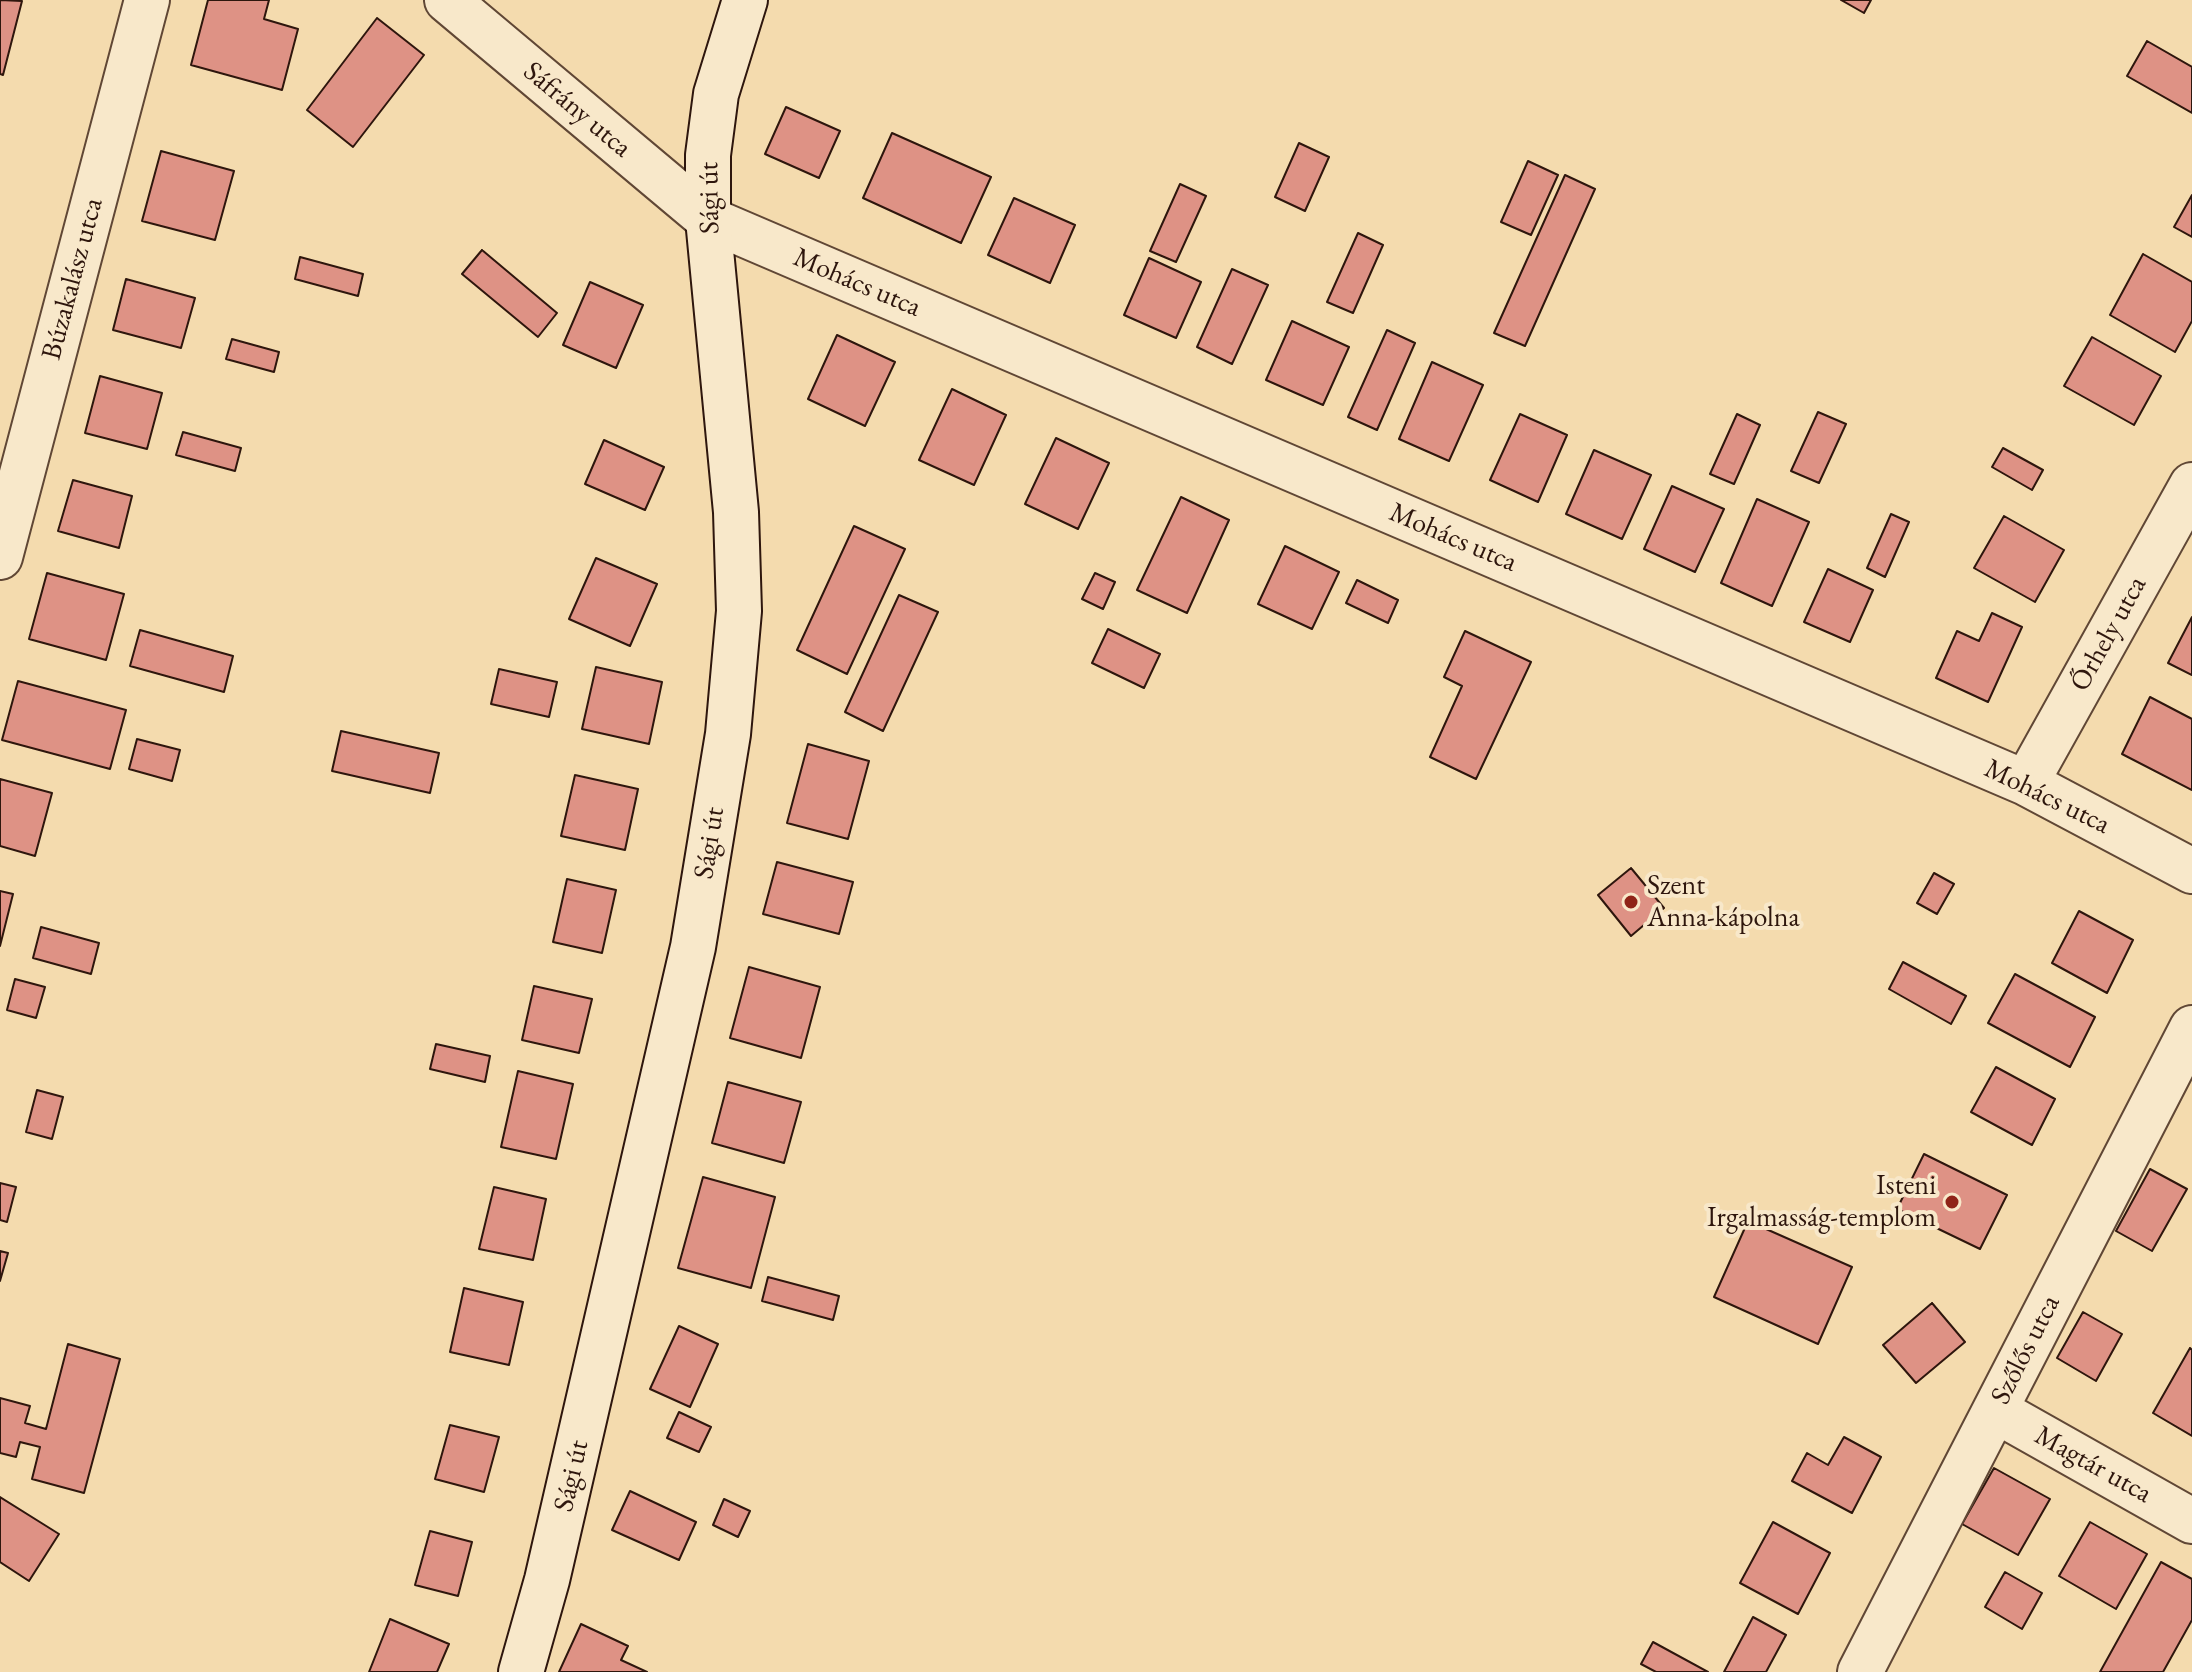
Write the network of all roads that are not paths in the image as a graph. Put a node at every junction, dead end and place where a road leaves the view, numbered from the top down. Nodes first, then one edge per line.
1 (147, 0) edge
2 (447, 0) edge
3 (745, 0) edge
4 (708, 219) junction
5 (2192, 485) edge
6 (0, 557) edge
7 (2026, 783) junction
8 (2192, 871) edge
9 (2192, 1028) edge
10 (1995, 1410) junction
11 (2192, 1521) edge
12 (521, 1672) edge
13 (1860, 1672) edge

1 - 6 street, Búzakalász utca
2 - 4 street, Sáfrány utca
3 - 4 street, Sági út
4 - 7 street, Mohács utca
4 - 12 street, Sági út
5 - 7 street, Őrhely utca
7 - 8 street, Mohács utca
9 - 10 street, Szőlős utca
10 - 11 street, Magtár utca
10 - 13 street, Szőlős utca

